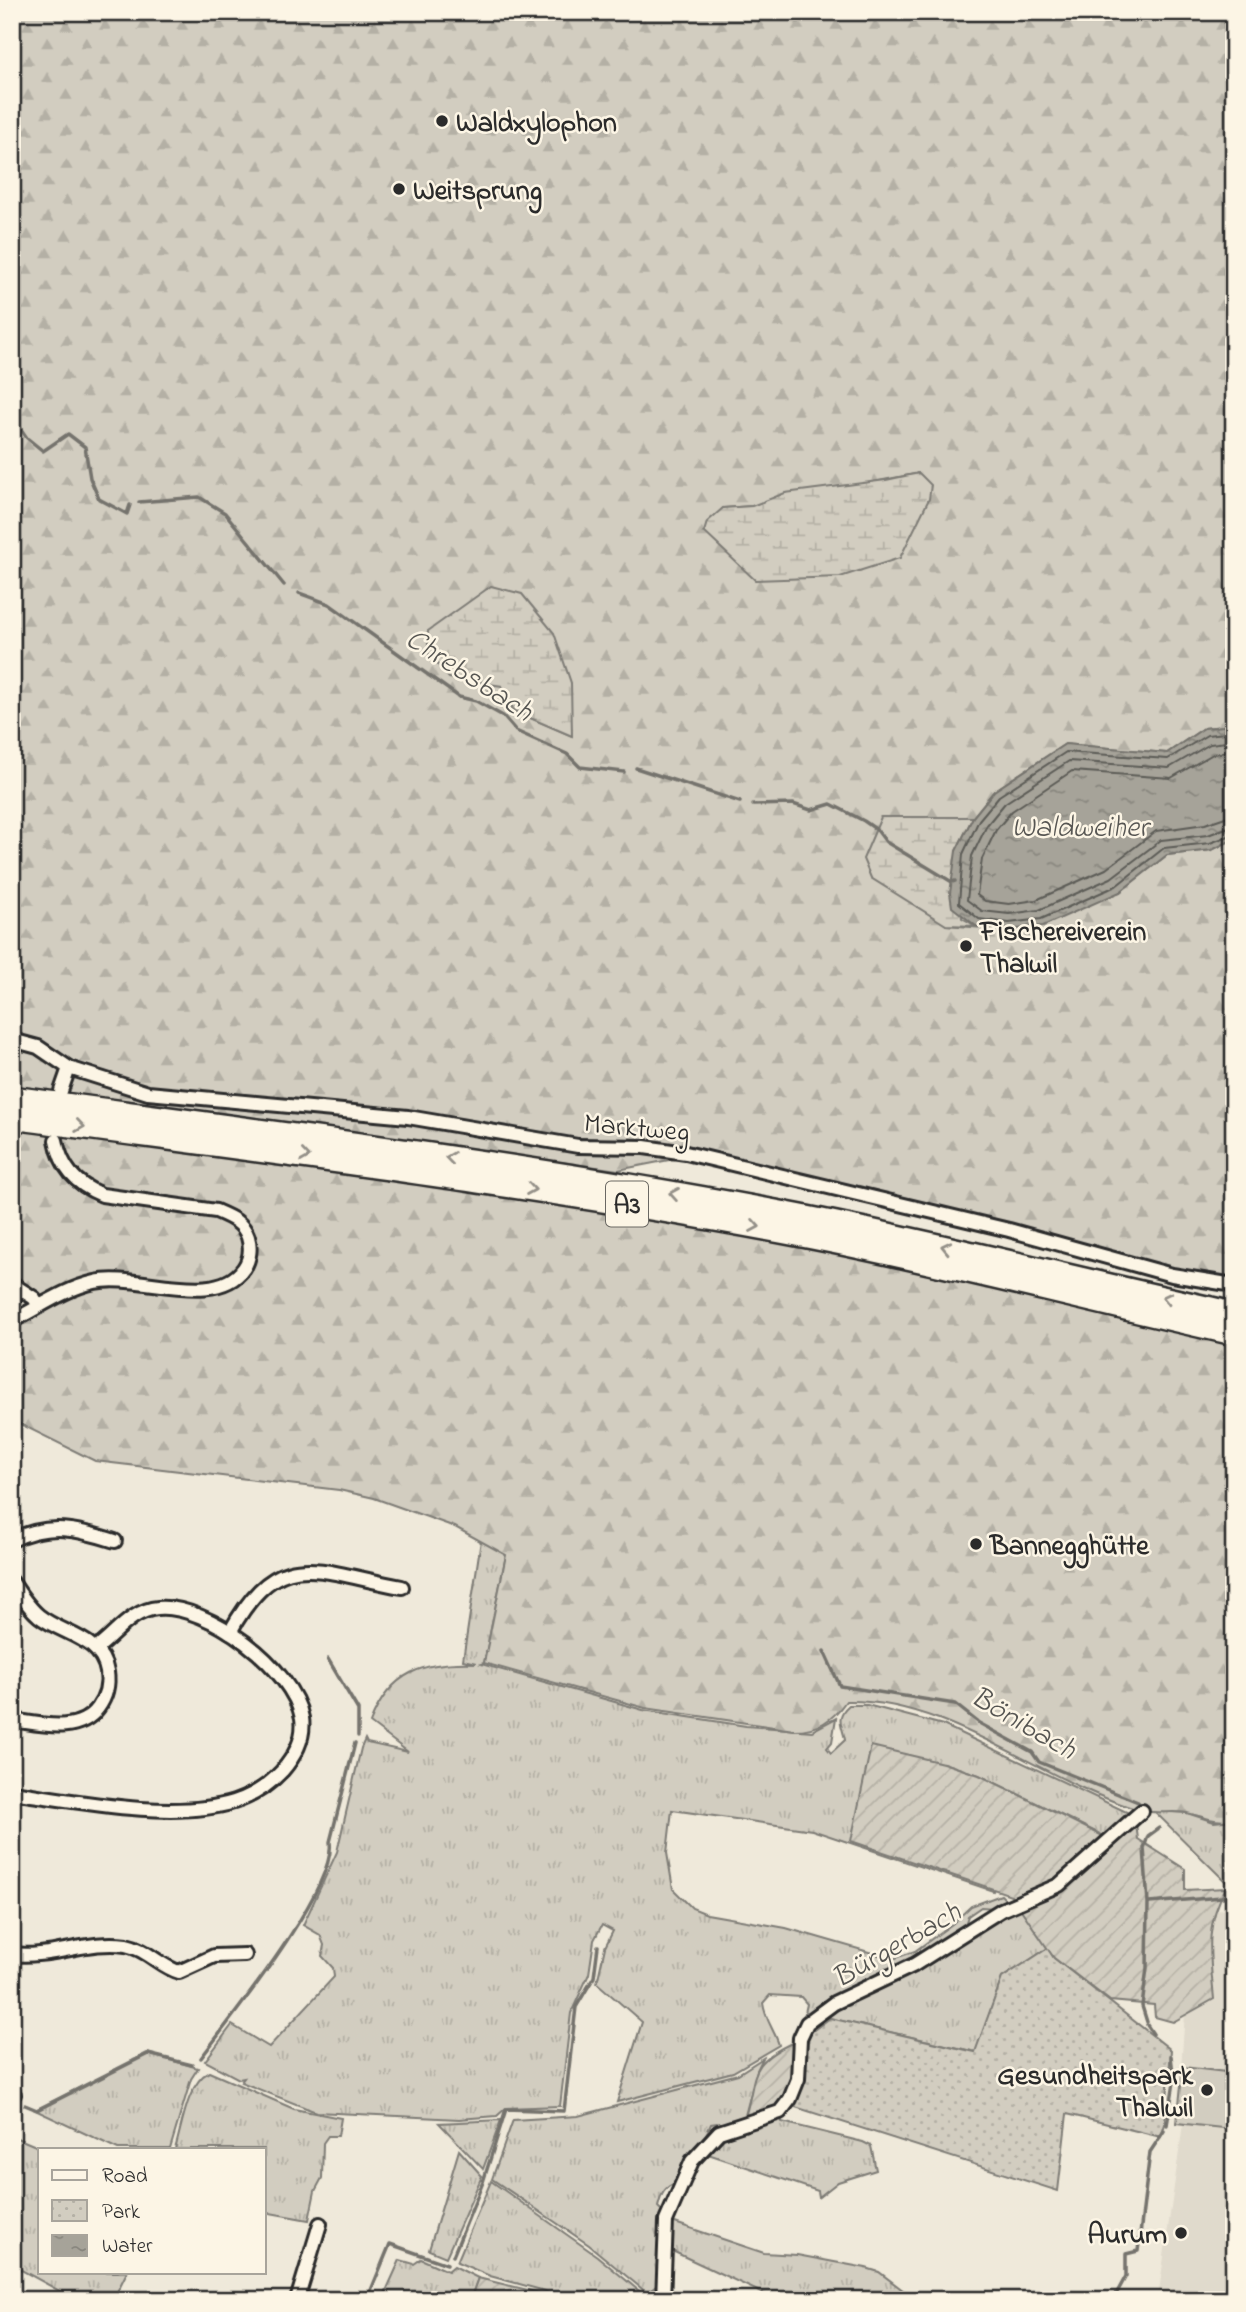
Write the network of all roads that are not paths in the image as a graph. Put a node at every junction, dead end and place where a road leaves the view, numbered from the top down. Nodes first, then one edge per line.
1 (12, 1040) edge
2 (69, 1068) junction
3 (61, 1091) dead end
4 (12, 1098) edge
5 (12, 1116) edge
6 (57, 1140) dead end
7 (13, 1285) edge
8 (1234, 1285) edge
9 (39, 1306) junction
10 (12, 1309) edge
11 (1234, 1314) edge
12 (12, 1321) edge
13 (1234, 1333) edge
14 (12, 1540) edge
15 (115, 1541) dead end
16 (12, 1582) edge
17 (402, 1587) dead end
18 (230, 1632) junction
19 (97, 1648) junction
20 (12, 1720) edge
21 (12, 1792) edge
22 (1142, 1811) dead end
23 (12, 1954) edge
24 (245, 1955) dead end
25 (320, 2224) dead end
26 (297, 2300) edge
27 (663, 2300) edge

1 - 2 street, Marktweg
2 - 3 street
2 - 8 street, Marktweg
11 -> 4 highway, A3
5 -> 13 highway, A3
6 - 9 street
7 - 9 street
7 - 10 street
9 - 12 street
14 - 15 street
16 - 19 street
17 - 18 street
18 - 19 street
18 - 21 street
19 - 20 street
22 - 27 street
23 - 24 street
25 - 26 street

